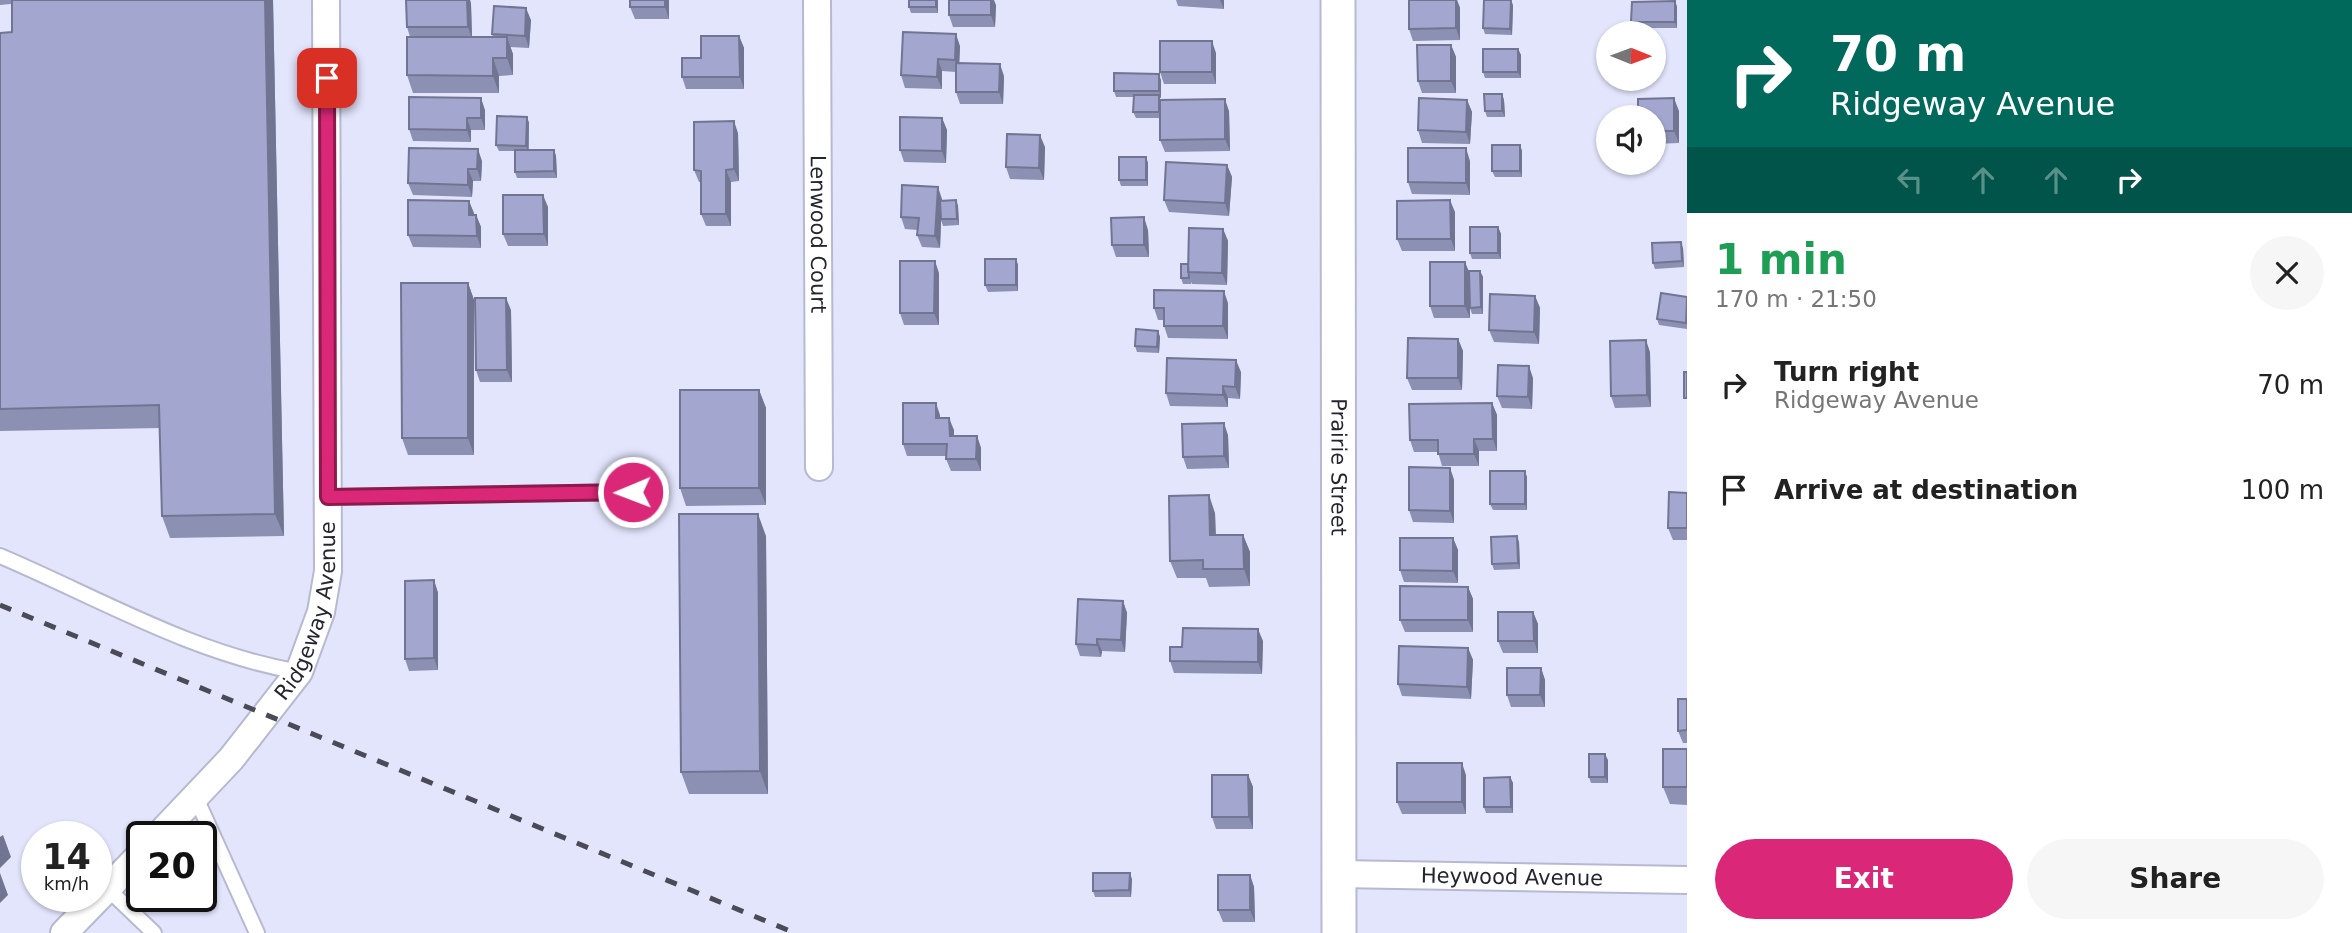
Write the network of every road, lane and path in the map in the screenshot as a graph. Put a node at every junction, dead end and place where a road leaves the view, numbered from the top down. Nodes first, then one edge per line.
1 (326, 0) edge
2 (817, 0) edge
3 (1338, 0) edge
4 (819, 467) dead end
5 (633, 492) dead end
6 (328, 497) junction
7 (0, 555) edge
8 (299, 673) junction
9 (196, 798) junction
10 (173, 821) edge
11 (126, 869) edge
12 (1339, 874) junction
13 (1687, 880) edge
14 (112, 883) edge
15 (112, 893) edge
16 (84, 912) edge
17 (64, 933) edge
18 (154, 933) edge
19 (257, 933) edge
20 (1339, 933) edge

1 - 6 street, Ridgeway Avenue
2 - 4 street, Lenwood Court
3 - 12 street, Prairie Street
5 - 6 lane
6 - 8 street, Ridgeway Avenue
7 - 8 lane
8 - 9 street, Ridgeway Avenue
9 - 10 street, Ridgeway Avenue
9 - 19 lane
11 - 14 street
12 - 13 street, Heywood Avenue
12 - 20 street, Prairie Street
15 - 18 lane
16 - 17 street

